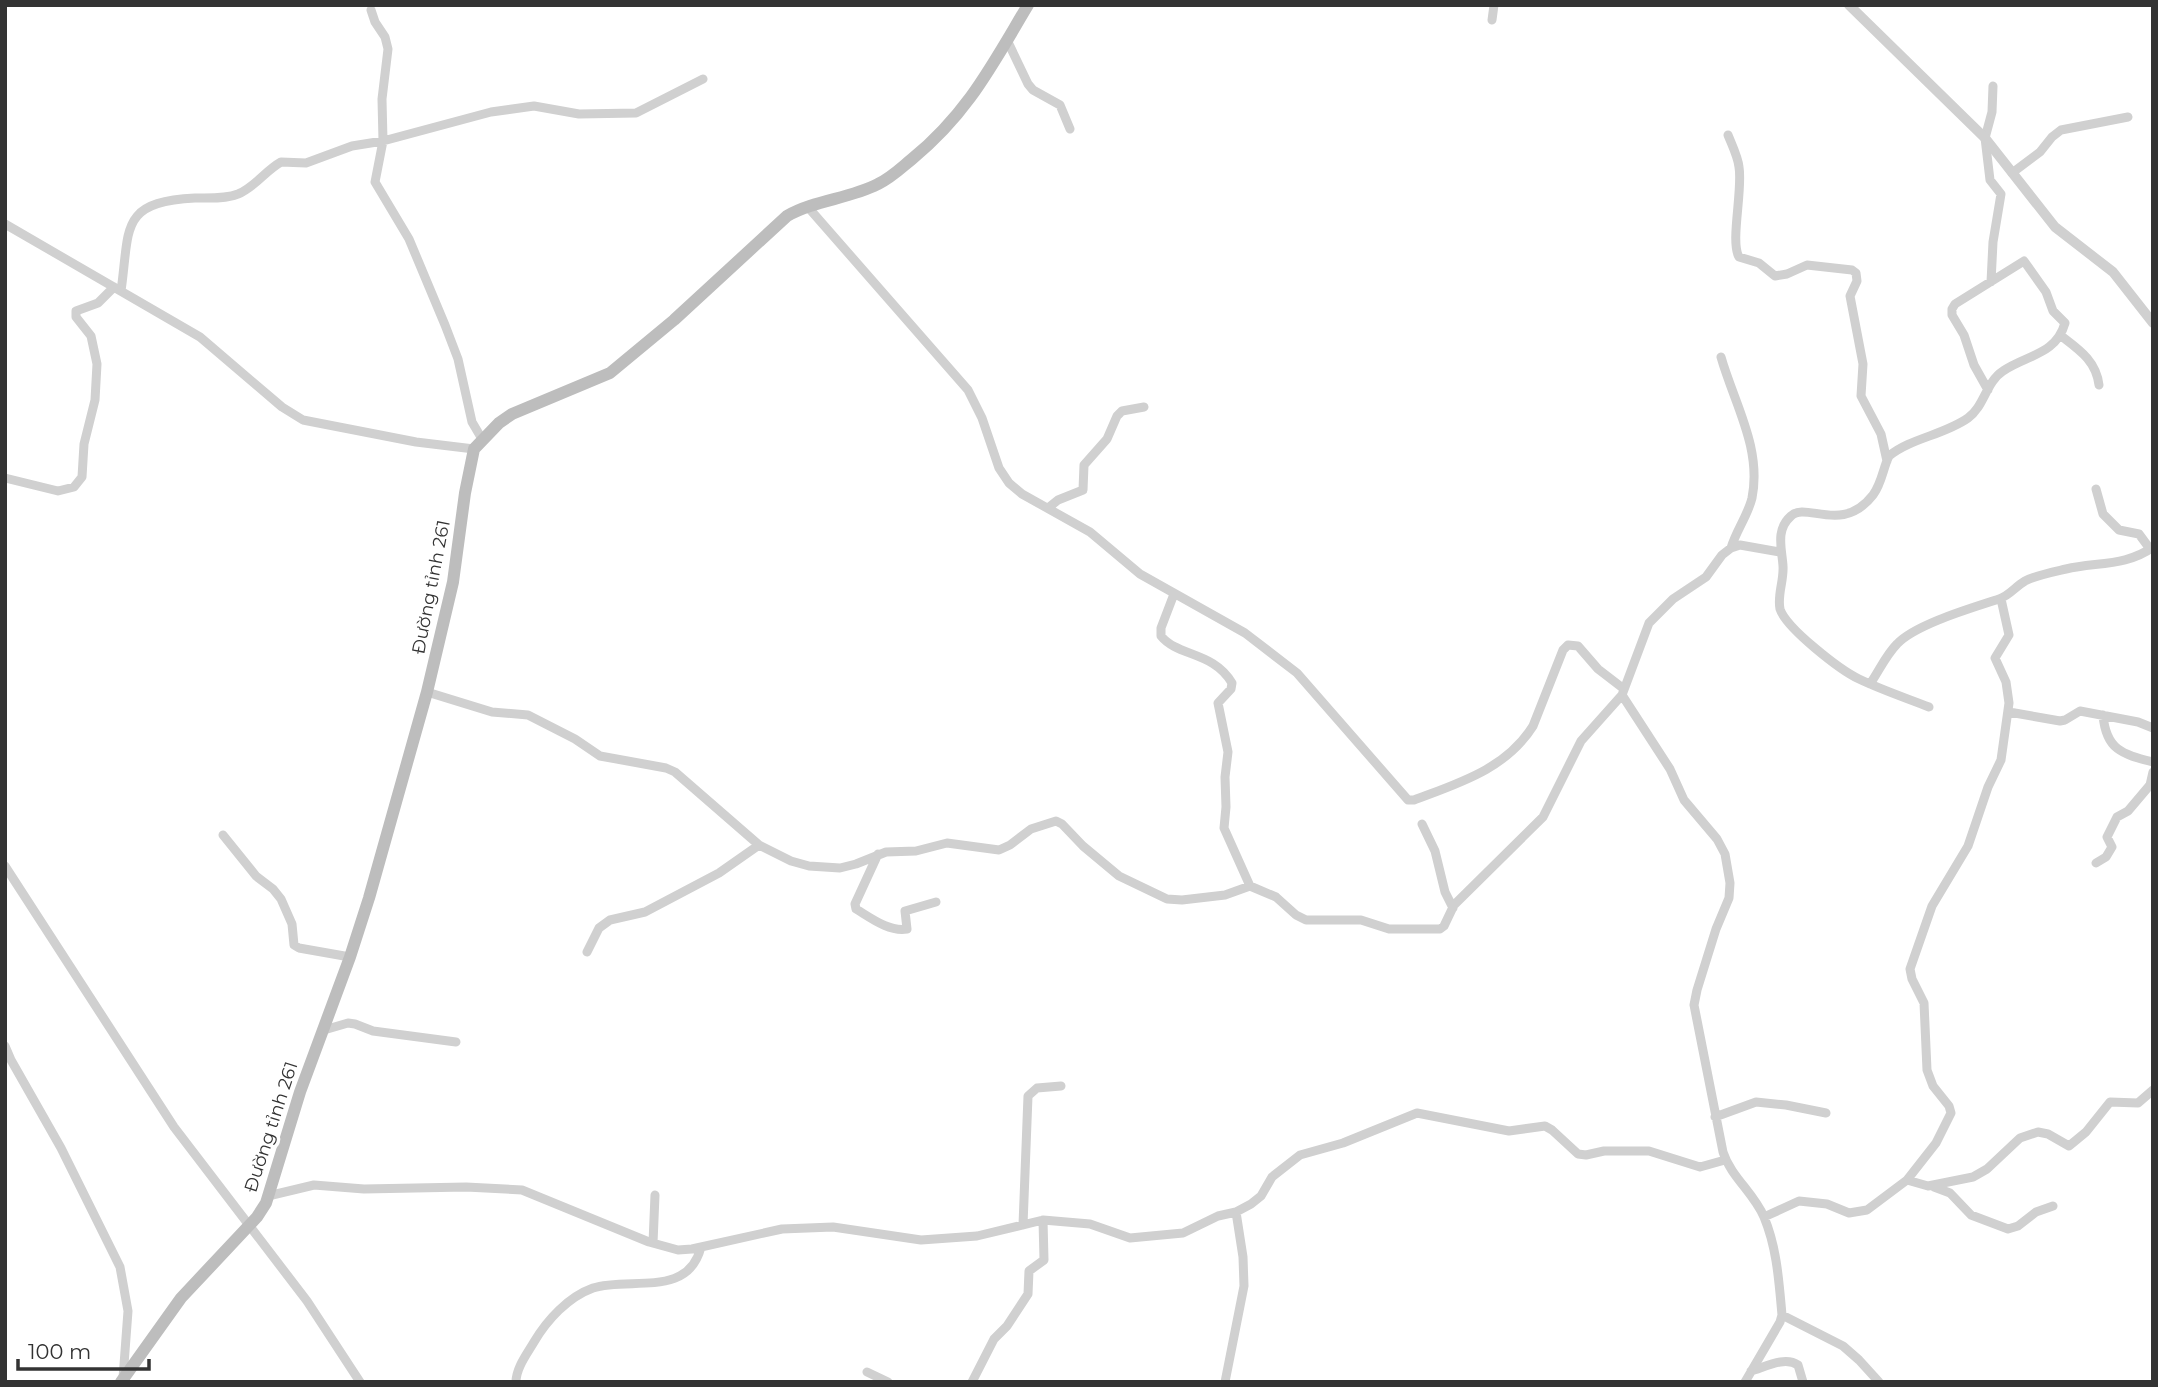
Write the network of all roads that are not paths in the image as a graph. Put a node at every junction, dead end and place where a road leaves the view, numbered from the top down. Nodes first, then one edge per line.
1 (1028, 5) edge
2 (1494, 5) edge
3 (1849, 5) edge
4 (371, 10) dead end
5 (1492, 20) dead end
6 (1007, 40) junction
7 (704, 79) dead end
8 (1993, 86) dead end
9 (2128, 117) dead end
10 (1070, 129) dead end
11 (1728, 135) dead end
12 (1985, 138) junction
13 (383, 141) junction
14 (2011, 173) junction
15 (807, 206) junction
16 (5, 224) edge
17 (1991, 282) junction
18 (117, 289) junction
19 (2153, 323) edge
20 (2060, 335) junction
21 (1721, 357) dead end
22 (2099, 384) dead end
23 (1988, 390) junction
24 (1144, 407) dead end
25 (478, 444) junction
26 (1887, 461) junction
27 (5, 478) edge
28 (2095, 489) dead end
29 (1048, 508) junction
30 (1731, 548) junction
31 (2151, 548) edge
32 (1780, 552) junction
33 (1174, 594) junction
34 (2001, 599) junction
35 (1870, 684) junction
36 (427, 692) junction
37 (1623, 692) junction
38 (1929, 707) dead end
39 (2009, 712) junction
40 (2103, 715) junction
41 (2153, 728) edge
42 (2153, 762) edge
43 (2153, 772) edge
44 (1422, 824) dead end
45 (223, 835) dead end
46 (759, 845) junction
47 (878, 855) junction
48 (2096, 863) dead end
49 (5, 866) edge
50 (1250, 886) junction
51 (936, 902) dead end
52 (1452, 908) junction
53 (587, 953) dead end
54 (350, 957) junction
55 (324, 1030) junction
56 (456, 1042) dead end
57 (5, 1045) edge
58 (1060, 1086) dead end
59 (2153, 1090) edge
60 (1826, 1113) dead end
61 (1716, 1117) junction
62 (1725, 1160) junction
63 (1907, 1180) junction
64 (1928, 1186) junction
65 (655, 1195) dead end
66 (268, 1196) junction
67 (2053, 1206) dead end
68 (1236, 1212) junction
69 (1764, 1217) junction
70 (1043, 1220) junction
71 (1023, 1225) junction
72 (249, 1227) junction
73 (653, 1243) junction
74 (701, 1247) junction
75 (1782, 1314) junction
76 (1751, 1371) junction
77 (867, 1372) dead end
78 (122, 1380) edge
79 (360, 1382) edge
80 (516, 1382) edge
81 (888, 1382) edge
82 (972, 1382) edge
83 (1225, 1382) edge
84 (1745, 1382) edge
85 (1803, 1382) edge
86 (1879, 1382) edge

1 - 6 main road
2 - 5 street
3 - 12 street
4 - 13 street
6 - 10 street
6 - 15 main road
7 - 13 street
8 - 12 street
9 - 14 street
11 - 26 street
12 - 14 street
12 - 17 street
13 - 18 street
13 - 25 street
14 - 19 street
15 - 25 main road
15 - 29 street
16 - 18 street
17 - 20 street
17 - 23 street
18 - 25 street
18 - 27 street
20 - 22 street
20 - 23 street
21 - 30 street
23 - 26 street
24 - 29 street
25 - 36 main road, Đường tỉnh 261
26 - 32 street
28 - 31 street
29 - 33 street
30 - 32 street
30 - 37 street
31 - 34 street
32 - 35 street
33 - 37 street
33 - 50 street
34 - 35 street
34 - 39 street
35 - 38 street
36 - 46 street
36 - 54 main road, Đường tỉnh 261
37 - 52 street
37 - 61 street
39 - 40 street
39 - 63 street
40 - 41 street
40 - 42 street
43 - 48 street
44 - 52 street
45 - 54 street
46 - 47 street
46 - 53 street
47 - 50 street
47 - 51 street
49 - 72 street
50 - 52 street
54 - 55 main road, Đường tỉnh 261
55 - 56 street
55 - 66 main road, Đường tỉnh 261
57 - 78 street
58 - 71 street
59 - 64 street
60 - 61 street
61 - 62 street
62 - 68 street
62 - 69 street
63 - 64 street
63 - 69 street
64 - 67 street
65 - 73 street
66 - 72 main road, Đường tỉnh 261
66 - 73 street
68 - 70 street
68 - 83 street
69 - 75 street
70 - 71 street
70 - 82 street
71 - 74 street
72 - 78 main road, Đường tỉnh 261
72 - 79 street
73 - 74 street
74 - 80 street
75 - 76 street
75 - 86 street
76 - 84 street
76 - 85 street
77 - 81 street

